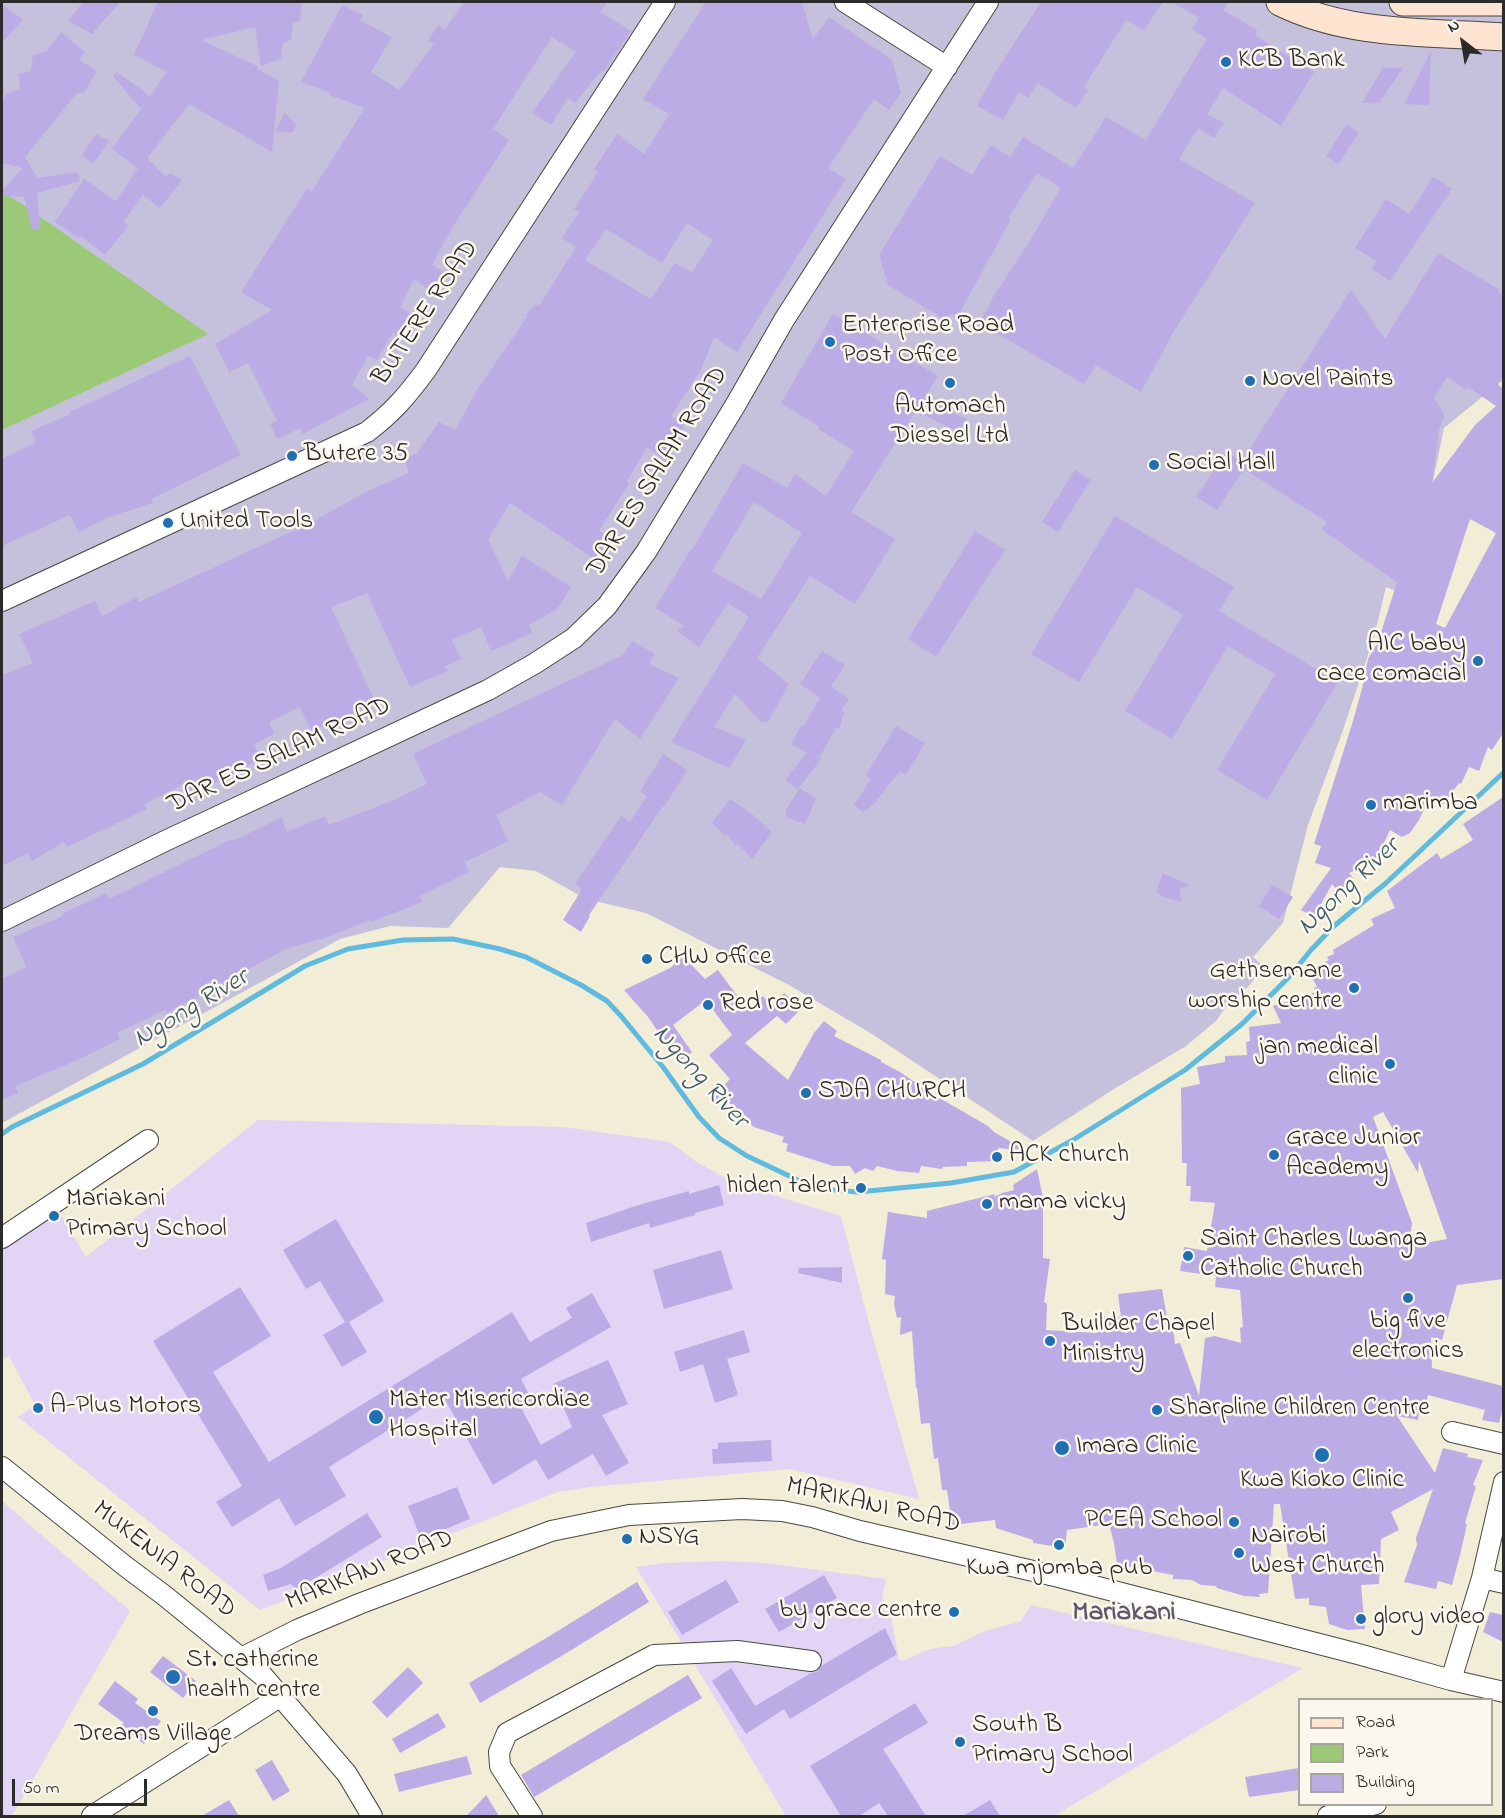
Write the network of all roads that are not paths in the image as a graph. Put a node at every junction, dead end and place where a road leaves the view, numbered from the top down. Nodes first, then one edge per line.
1 (665, 2) edge
2 (845, 2) edge
3 (988, 2) edge
4 (1280, 2) edge
5 (1403, 2) edge
6 (1503, 2) edge
7 (1503, 37) edge
8 (946, 67) junction
9 (2, 601) edge
10 (2, 921) edge
11 (148, 1140) dead end
12 (2, 1238) edge
13 (1452, 1432) dead end
14 (1503, 1444) edge
15 (2, 1467) edge
16 (1503, 1482) edge
17 (1482, 1578) junction
18 (1503, 1583) edge
19 (241, 1658) junction
20 (811, 1661) dead end
21 (1451, 1680) junction
22 (1503, 1692) edge
23 (280, 1696) junction
24 (1368, 1806) edge
25 (92, 1816) edge
26 (372, 1816) edge
27 (532, 1816) edge
28 (1328, 1816) edge

1 - 9 street, BUTERE ROAD
2 - 8 street
3 - 8 street, DAR ES SALAM ROAD
4 - 7 main road
5 - 6 main road
8 - 10 street, DAR ES SALAM ROAD
11 - 12 street
13 - 14 street
15 - 19 street, MUKENIA ROAD
16 - 17 street
17 - 18 street
17 - 21 street
19 - 21 street, MARIKANI ROAD
19 - 23 street, MUKENIA ROAD
20 - 27 street
21 - 22 street, MARIKANI ROAD
23 - 25 street
23 - 26 street, MUKENIA ROAD
24 - 28 street

